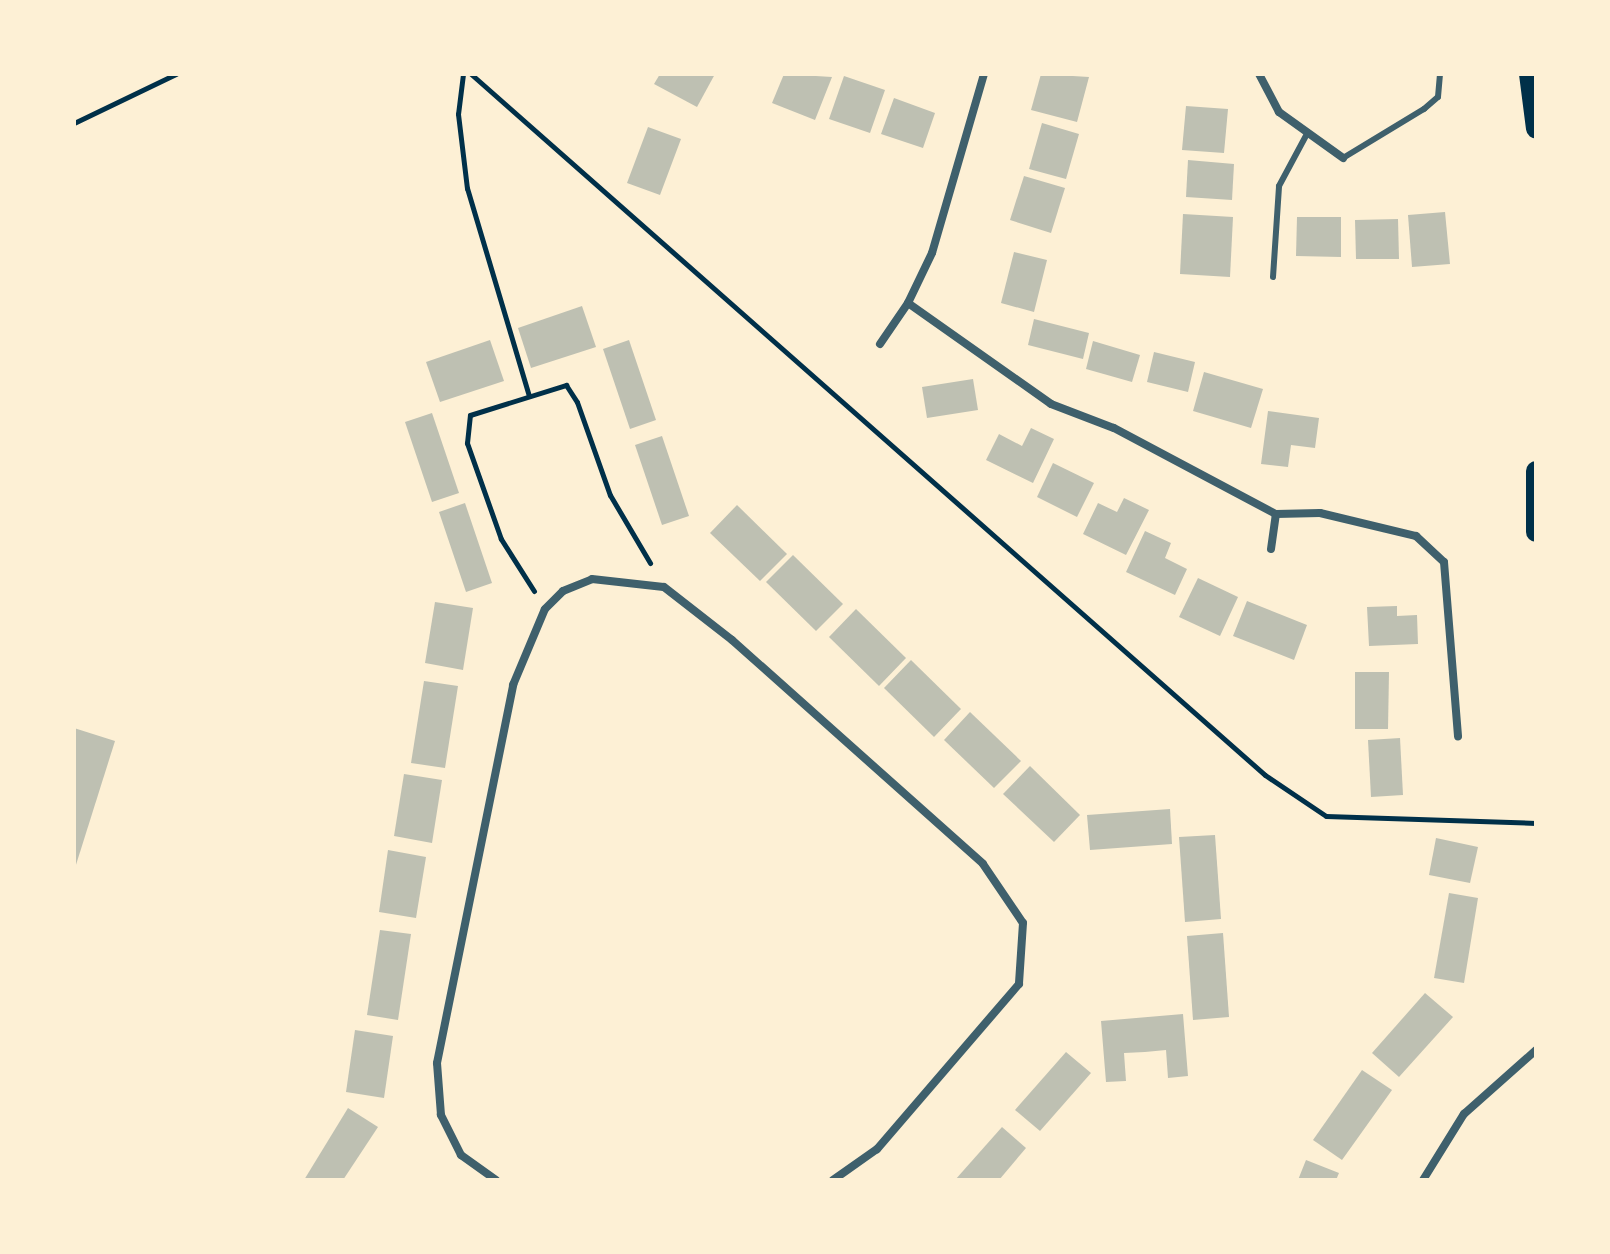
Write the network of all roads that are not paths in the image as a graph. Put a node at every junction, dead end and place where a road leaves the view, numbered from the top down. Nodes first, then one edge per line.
1 (984, 74) edge
2 (1259, 74) edge
3 (1440, 74) edge
4 (1529, 74) edge
5 (1536, 129) edge
6 (1308, 132) junction
7 (1343, 158) joint
8 (1273, 277) dead end
9 (908, 303) junction
10 (880, 344) dead end
11 (1536, 471) edge
12 (1276, 514) junction
13 (1536, 532) edge
14 (1271, 549) dead end
15 (1458, 736) dead end
16 (1536, 1050) edge
17 (496, 1180) edge
18 (833, 1180) edge
19 (1423, 1180) edge

1 - 9 street
2 - 6 street
3 - 7 lane
4 - 5 main road
6 - 7 street
6 - 8 lane
9 - 10 street
9 - 12 street
11 - 13 main road
12 - 14 street
12 - 15 street
16 - 19 street
17 - 18 street

